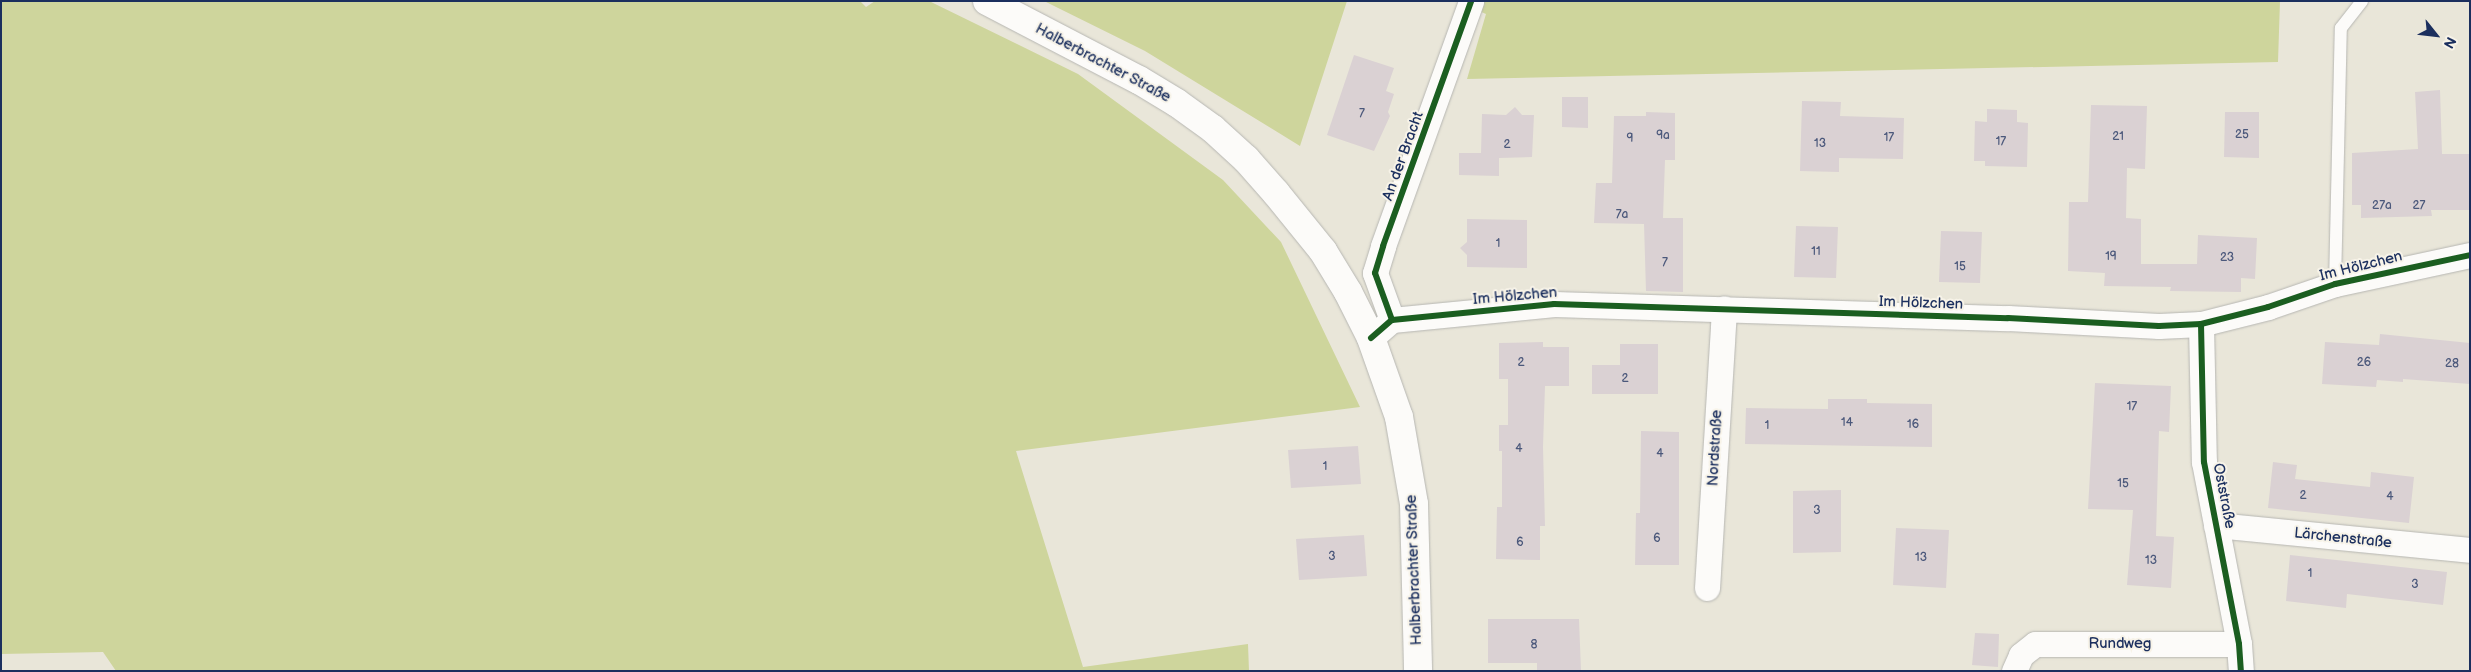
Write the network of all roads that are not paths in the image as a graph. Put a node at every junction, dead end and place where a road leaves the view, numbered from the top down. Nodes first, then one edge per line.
1 (987, 1) edge
2 (1471, 1) edge
3 (2362, 1) edge
4 (2470, 255) edge
5 (2335, 284) junction
6 (1724, 309) junction
7 (1392, 320) junction
8 (2201, 324) junction
9 (1370, 338) junction
10 (2216, 525) junction
11 (2470, 550) edge
12 (1707, 588) dead end
13 (2239, 644) junction
14 (1418, 671) edge
15 (2014, 671) edge
16 (2241, 671) edge

1 - 9 main road, Halberbrachter Straße
2 - 7 street, An der Bracht
3 - 5 lane
4 - 5 street, Im Hölzchen
5 - 8 street, Im Hölzchen
6 - 7 street, Im Hölzchen
6 - 8 street, Im Hölzchen
6 - 12 street, Nordstraße
7 - 9 street
8 - 10 street, Oststraße
9 - 14 main road, Halberbrachter Straße
10 - 11 street, Lärchenstraße
10 - 13 street, Oststraße
13 - 15 street, Rundweg
13 - 16 street, Oststraße

